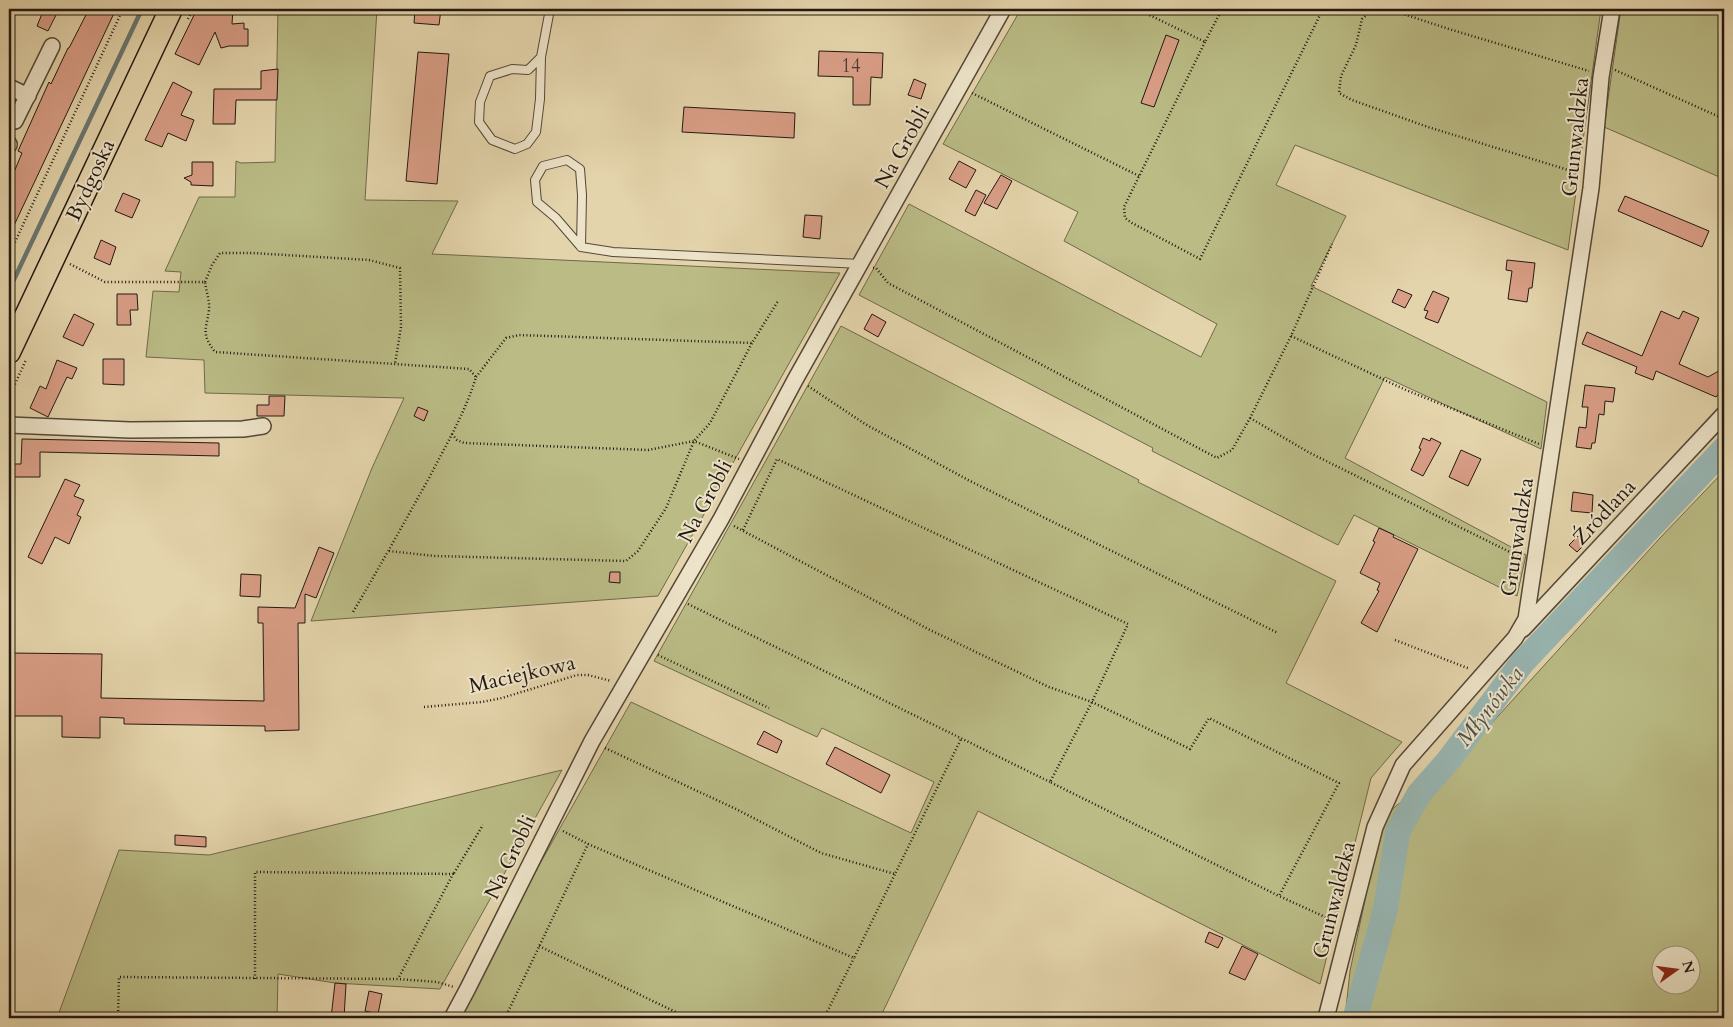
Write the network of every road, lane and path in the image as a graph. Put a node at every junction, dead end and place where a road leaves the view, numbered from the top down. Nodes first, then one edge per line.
1 (124, 9) edge
2 (171, 9) edge
3 (550, 9) edge
4 (1004, 9) edge
5 (1137, 9) edge
6 (1222, 9) edge
7 (1323, 9) edge
8 (1373, 9) edge
9 (1388, 9) edge
10 (1612, 9) edge
11 (1205, 42) junction
12 (52, 46) dead end
13 (541, 57) junction
14 (1603, 72) junction
15 (9, 87) edge
16 (960, 87) junction
17 (28, 96) junction
18 (1724, 119) edge
19 (16, 122) dead end
20 (1139, 176) junction
21 (1592, 188) junction
22 (1332, 244) dead end
23 (581, 247) junction
24 (9, 254) edge
25 (55, 254) junction
26 (861, 264) junction
27 (205, 282) junction
28 (778, 301) dead end
29 (1291, 336) junction
30 (752, 343) junction
31 (9, 352) edge
32 (395, 364) junction
33 (476, 378) junction
34 (795, 380) junction
35 (1724, 414) edge
36 (1250, 418) junction
37 (9, 425) edge
38 (263, 426) dead end
39 (452, 434) junction
40 (694, 441) junction
41 (1551, 457) junction
42 (750, 463) junction
43 (721, 519) junction
44 (742, 530) junction
45 (389, 551) junction
46 (1533, 572) junction
47 (675, 597) junction
48 (353, 612) dead end
49 (1278, 633) dead end
50 (1515, 638) junction
51 (1395, 640) dead end
52 (645, 649) junction
53 (1481, 677) junction
54 (624, 686) junction
55 (1092, 702) junction
56 (424, 707) dead end
57 (770, 708) dead end
58 (961, 739) junction
59 (592, 741) junction
60 (1050, 782) junction
61 (483, 825) dead end
62 (549, 825) junction
63 (588, 844) junction
64 (453, 874) junction
65 (895, 874) junction
66 (1279, 896) junction
67 (1349, 928) junction
68 (539, 946) junction
69 (854, 958) junction
70 (255, 979) junction
71 (398, 979) junction
72 (467, 990) junction
73 (118, 1018) edge
74 (452, 1018) edge
75 (505, 1018) edge
76 (688, 1018) edge
77 (824, 1018) edge
78 (1326, 1018) edge

1 - 24 path
2 - 25 main road, Bydgoska
3 - 13 lane
4 - 16 street, Na Grobli
5 - 11 path
6 - 11 path
7 - 20 path
8 - 21 path
9 - 14 path
10 - 14 street, Grunwaldzka
11 - 20 path
12 - 17 street
13 - 13 lane
14 - 18 path
14 - 21 street, Grunwaldzka
15 - 17 street
16 - 20 path
16 - 26 street, Na Grobli
17 - 19 street
21 - 41 street, Grunwaldzka
22 - 29 path
23 - 23 lane
23 - 26 lane
25 - 27 path
25 - 31 main road, Bydgoska
26 - 34 street, Na Grobli
26 - 36 path
27 - 32 path
27 - 32 path
28 - 30 path
29 - 36 path
29 - 41 path
30 - 33 path
30 - 40 path
32 - 33 path
33 - 39 path
34 - 42 street, Na Grobli
34 - 49 path
35 - 50 street, Źródlana
36 - 46 path
37 - 38 street
39 - 40 path
39 - 45 path
40 - 42 path
40 - 45 path
41 - 46 street, Grunwaldzka
42 - 43 street, Na Grobli
43 - 44 path
43 - 47 street, Na Grobli
44 - 55 path
44 - 55 path
45 - 48 path
46 - 50 street, Grunwaldzka
47 - 52 street, Na Grobli
47 - 58 path
50 - 53 street, Grunwaldzka
51 - 53 path
52 - 54 street, Na Grobli
52 - 57 path
53 - 67 street, Grunwaldzka
54 - 56 path, Maciejkowa
54 - 59 street, Na Grobli
55 - 60 path
55 - 66 path
58 - 60 path
58 - 65 path
59 - 62 street, Na Grobli
59 - 65 path
60 - 66 path
61 - 64 path
62 - 63 path
62 - 72 street, Na Grobli
63 - 68 path
63 - 69 path
64 - 70 path
64 - 71 path
65 - 69 path
66 - 67 path
67 - 78 street, Grunwaldzka
68 - 75 path
68 - 76 path
69 - 77 path
70 - 71 path
70 - 73 path
71 - 72 path
72 - 74 street, Na Grobli

